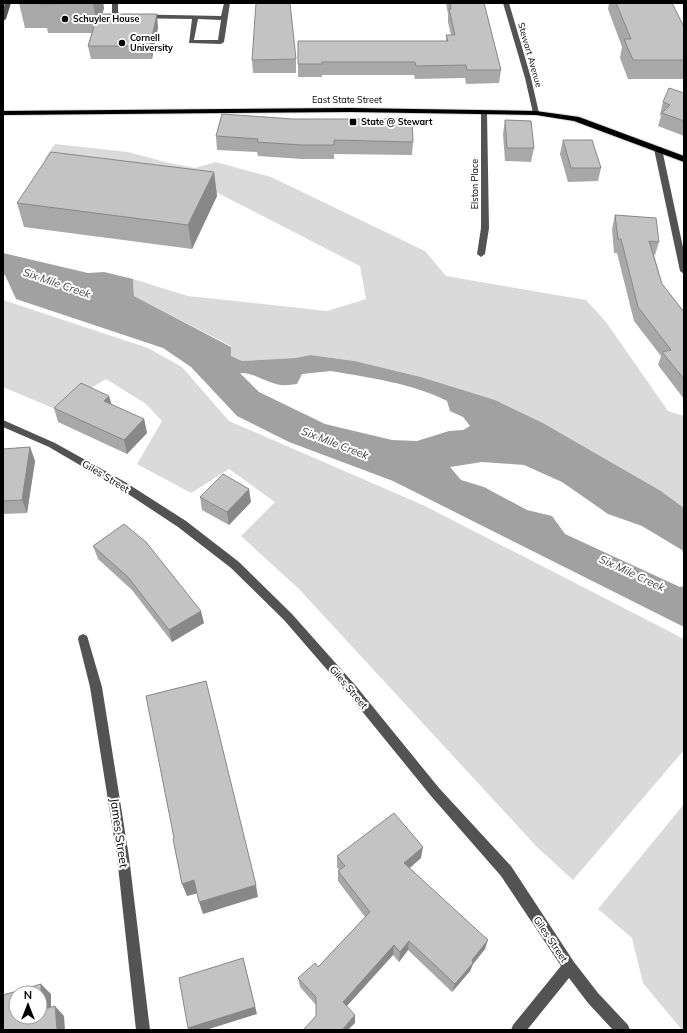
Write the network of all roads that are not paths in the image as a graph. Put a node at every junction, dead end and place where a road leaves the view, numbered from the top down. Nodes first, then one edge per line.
1 (8, 3) edge
2 (115, 3) edge
3 (227, 3) edge
4 (506, 3) edge
5 (195, 17) junction
6 (224, 18) junction
7 (3, 19) edge
8 (3, 113) edge
9 (484, 113) junction
10 (536, 113) junction
11 (658, 149) junction
12 (684, 159) edge
13 (481, 254) dead end
14 (684, 271) edge
15 (3, 423) edge
16 (83, 639) dead end
17 (570, 967) junction
18 (143, 1030) edge
19 (518, 1030) edge
20 (623, 1030) edge

1 - 7 street
2 - 5 street
3 - 6 street
4 - 10 street, Stewart Avenue
5 - 6 street
5 - 6 street
8 - 9 highway, East State Street
9 - 10 highway, East State Street
9 - 13 street, Elston Place
10 - 11 highway, East State Street
11 - 12 highway, East State Street
11 - 14 street
15 - 17 street, Giles Street
16 - 18 street, James Street
17 - 19 street
17 - 20 street, Giles Street

